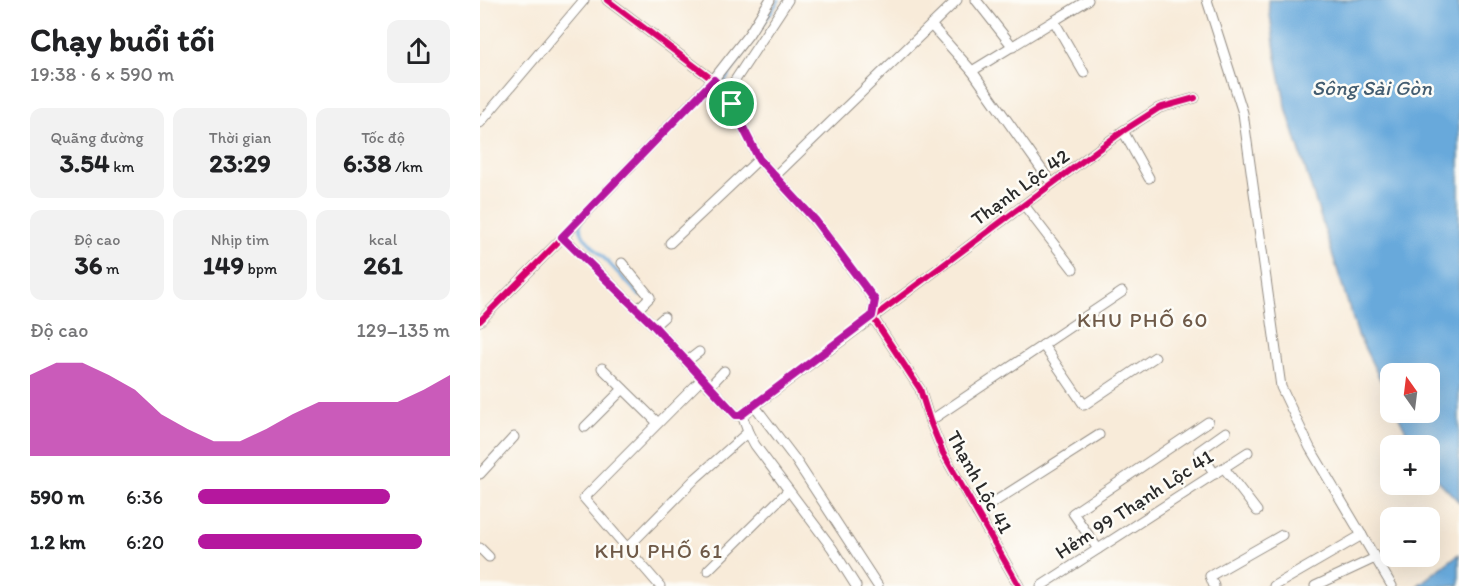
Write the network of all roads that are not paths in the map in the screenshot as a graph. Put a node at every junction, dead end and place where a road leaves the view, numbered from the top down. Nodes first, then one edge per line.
1 (584, 0) edge
2 (607, 0) edge
3 (770, 0) edge
4 (788, 0) edge
5 (957, 0) edge
6 (976, 0) edge
7 (1088, 0) edge
8 (1207, 0) edge
9 (1053, 21) junction
10 (931, 25) junction
11 (1013, 47) junction
12 (972, 71) junction
13 (1084, 74) dead end
14 (714, 80) junction
15 (726, 94) junction
16 (1195, 98) dead end
17 (480, 123) edge
18 (1123, 131) junction
19 (759, 159) junction
20 (775, 176) junction
21 (1149, 178) dead end
22 (1052, 184) junction
23 (1024, 205) junction
24 (562, 237) junction
25 (670, 243) dead end
26 (622, 262) dead end
27 (1073, 269) dead end
28 (1122, 292) dead end
29 (638, 309) junction
30 (872, 316) junction
31 (664, 317) dead end
32 (480, 321) edge
33 (654, 326) junction
34 (1043, 345) junction
35 (699, 352) dead end
36 (1155, 357) dead end
37 (687, 362) junction
38 (602, 368) dead end
39 (724, 371) dead end
40 (702, 379) junction
41 (709, 387) junction
42 (622, 389) junction
43 (754, 405) junction
44 (741, 415) junction
45 (930, 421) junction
46 (1208, 422) dead end
47 (658, 423) junction
48 (585, 427) dead end
49 (748, 432) junction
50 (1226, 432) dead end
51 (1099, 435) dead end
52 (514, 437) dead end
53 (1248, 453) dead end
54 (1224, 468) junction
55 (480, 474) edge
56 (1215, 474) junction
57 (789, 490) junction
58 (1257, 511) dead end
59 (977, 513) junction
60 (1282, 535) dead end
61 (1362, 535) junction
62 (480, 548) edge
63 (628, 548) junction
64 (1098, 549) junction
65 (489, 557) dead end
66 (1376, 558) junction
67 (708, 570) dead end
68 (660, 586) edge
69 (856, 586) edge
70 (878, 586) edge
71 (1019, 586) edge
72 (1041, 586) edge
73 (1214, 586) edge
74 (1274, 586) edge
75 (1315, 586) edge
76 (1392, 586) edge

1 - 17 street
2 - 14 street
3 - 14 street
4 - 15 street
5 - 10 street
6 - 11 street
7 - 9 street
8 - 61 street
9 - 11 street
9 - 13 street
10 - 12 street
10 - 20 street
11 - 12 street
12 - 22 street
14 - 15 street, Thạnh Lộc 41
14 - 24 street
15 - 19 street, Thạnh Lộc 41
16 - 18 street, Thạnh Lộc 42
18 - 21 street
18 - 22 street, Thạnh Lộc 42
19 - 20 street, Thạnh Lộc 41
19 - 25 street
20 - 30 street, Thạnh Lộc 41
22 - 23 street, Thạnh Lộc 42
23 - 27 street
23 - 30 street, Thạnh Lộc 42
24 - 29 street
24 - 32 street
26 - 29 street
28 - 34 street
29 - 33 street
30 - 43 street, Thạnh Lộc 42
30 - 45 street, Thạnh Lộc 41
31 - 33 street
33 - 37 street
34 - 36 street
34 - 45 street
35 - 37 street
37 - 40 street
38 - 42 street
39 - 41 street
40 - 41 street
40 - 47 street
41 - 44 street
42 - 47 street
42 - 48 street
43 - 44 street, Thạnh Lộc 42
43 - 70 street
44 - 49 street
45 - 59 street, Thạnh Lộc 41
46 - 64 street
47 - 63 street
49 - 57 street
49 - 63 street
50 - 56 street
51 - 59 street
52 - 55 street
53 - 54 street, Hẻm 99 Thạnh Lộc 41
54 - 56 street, Hẻm 99 Thạnh Lộc 41
54 - 58 street
56 - 64 street, Hẻm 99 Thạnh Lộc 41
57 - 67 street
57 - 69 street
59 - 71 street, Thạnh Lộc 41
60 - 73 street
61 - 66 street
61 - 74 street
62 - 65 street
63 - 68 street
64 - 72 street, Hẻm 99 Thạnh Lộc 41
66 - 75 street
66 - 76 street

